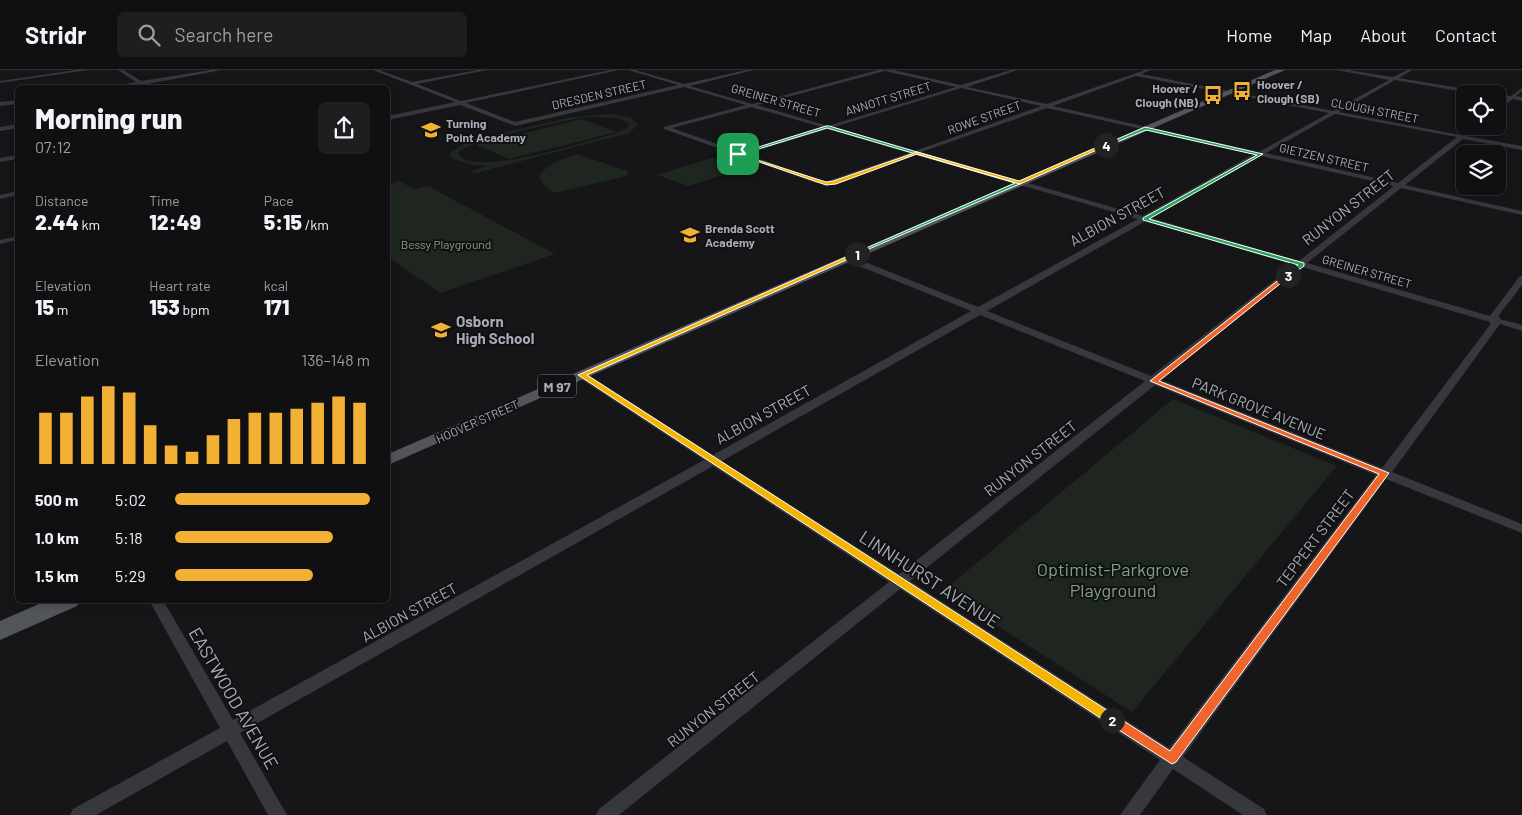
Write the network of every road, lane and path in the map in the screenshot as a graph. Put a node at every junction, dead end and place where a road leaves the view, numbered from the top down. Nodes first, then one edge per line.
1 (86, 70) edge
2 (120, 70) edge
3 (220, 70) edge
4 (375, 70) edge
5 (485, 70) edge
6 (617, 70) edge
7 (630, 70) edge
8 (752, 70) edge
9 (883, 70) edge
10 (887, 70) edge
11 (1016, 70) edge
12 (1149, 70) edge
13 (1281, 70) edge
14 (1339, 70) edge
15 (1410, 70) edge
16 (1135, 75) junction
17 (1394, 79) junction
18 (0, 82) edge
19 (140, 82) junction
20 (410, 84) junction
21 (124, 85) edge
22 (144, 85) edge
23 (685, 86) junction
24 (960, 87) junction
25 (1456, 89) edge
26 (1522, 89) edge
27 (1228, 93) junction
28 (1506, 97) edge
29 (1511, 98) junction
30 (1522, 99) edge
31 (15, 102) edge
32 (1506, 102) edge
33 (458, 103) junction
34 (0, 104) edge
35 (751, 105) junction
36 (1048, 106) junction
37 (1334, 113) junction
38 (390, 118) edge
39 (15, 126) edge
40 (827, 127) junction
41 (1145, 128) junction
42 (0, 129) edge
43 (1464, 135) edge
44 (1462, 137) junction
45 (1522, 148) edge
46 (917, 153) junction
47 (738, 154) junction
48 (1261, 154) junction
49 (15, 158) edge
50 (0, 160) edge
51 (1020, 183) junction
52 (1401, 186) junction
53 (15, 194) edge
54 (0, 197) edge
55 (1522, 213) edge
56 (1145, 219) junction
57 (15, 239) edge
58 (0, 242) edge
59 (847, 258) junction
60 (1302, 264) junction
61 (1522, 280) edge
62 (980, 312) junction
63 (1495, 320) junction
64 (1522, 328) edge
65 (582, 375) junction
66 (1154, 381) junction
67 (390, 459) edge
68 (713, 460) junction
69 (1384, 473) junction
70 (1522, 528) edge
71 (900, 582) junction
72 (62, 603) edge
73 (158, 603) edge
74 (0, 631) edge
75 (230, 731) junction
76 (1172, 758) junction
77 (79, 815) edge
78 (278, 815) edge
79 (605, 815) edge
80 (1129, 815) edge
81 (1258, 815) edge

1 - 18 street
2 - 19 street
3 - 19 street
4 - 20 street
5 - 20 street
6 - 33 street
7 - 23 street, GREINER STREET
8 - 23 street, DRESDEN STREET
9 - 35 street
10 - 24 street, GIETZEN STREET
11 - 24 street, ANNOTT STREET
12 - 16 street, ROWE STREET
13 - 27 main road, HOOVER STREET / M 97
14 - 17 street
15 - 17 street, ALBION STREET
16 - 27 street, CLOUGH STREET
16 - 36 street, ROWE STREET
17 - 25 street
17 - 37 street, ALBION STREET
19 - 21 street
19 - 22 street
20 - 33 street
23 - 33 street, DRESDEN STREET
23 - 35 street, GREINER STREET
24 - 36 street, GIETZEN STREET
24 - 40 street, ANNOTT STREET
26 - 29 street
27 - 37 street, CLOUGH STREET
27 - 41 main road, HOOVER STREET / M 97
28 - 29 street
29 - 30 street
29 - 32 street
31 - 34 street
33 - 38 street
35 - 40 street, GREINER STREET
35 - 47 street
36 - 41 street, GIETZEN STREET
36 - 46 street, ROWE STREET
37 - 44 street, CLOUGH STREET
37 - 48 street, ALBION STREET
39 - 42 street
40 - 46 street, GREINER STREET
40 - 47 street, ANNOTT STREET
41 - 48 street, GIETZEN STREET
41 - 51 main road, HOOVER STREET / M 97
43 - 44 street, RUNYON STREET
44 - 45 street, CLOUGH STREET
44 - 52 street, RUNYON STREET
46 - 47 street, ROWE STREET
46 - 51 street, GREINER STREET
48 - 52 street, GIETZEN STREET
48 - 56 street, ALBION STREET
49 - 50 street
51 - 56 street, GREINER STREET
51 - 59 main road, HOOVER STREET / M 97
52 - 55 street, GIETZEN STREET
52 - 60 street, RUNYON STREET
53 - 54 street
56 - 60 street, GREINER STREET
56 - 62 street, ALBION STREET
57 - 58 street
59 - 62 street, PARK GROVE AVENUE
59 - 65 main road, HOOVER STREET / M 97
60 - 63 street, GREINER STREET
60 - 66 street, RUNYON STREET
61 - 63 street, TEPPERT STREET
62 - 66 street, PARK GROVE AVENUE
62 - 68 street, ALBION STREET
63 - 64 street, GREINER STREET
63 - 69 street, TEPPERT STREET
65 - 67 main road, HOOVER STREET / M 97
65 - 68 street, LINNHURST AVENUE
66 - 69 street, PARK GROVE AVENUE
66 - 71 street, RUNYON STREET
68 - 71 street, LINNHURST AVENUE
68 - 75 street, ALBION STREET
69 - 70 street, PARK GROVE AVENUE
69 - 76 street, TEPPERT STREET
71 - 76 street, LINNHURST AVENUE
71 - 79 street, RUNYON STREET
72 - 74 main road
73 - 75 street, EASTWOOD AVENUE
75 - 77 street, ALBION STREET
75 - 78 street, EASTWOOD AVENUE
76 - 80 street, TEPPERT STREET
76 - 81 street, LINNHURST AVENUE

